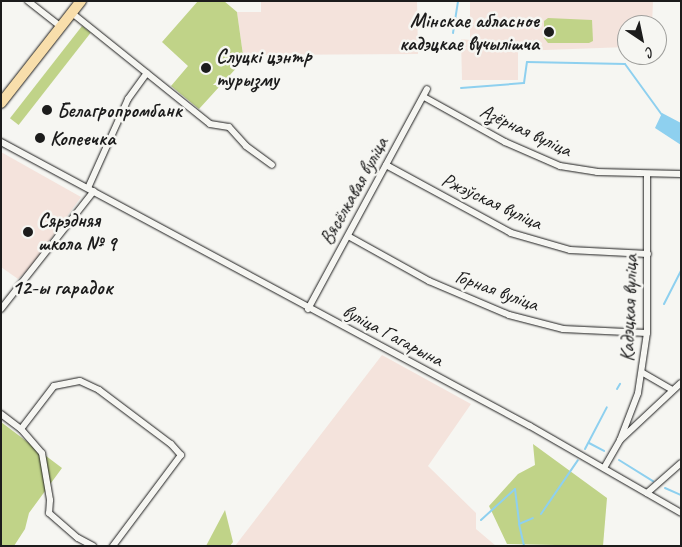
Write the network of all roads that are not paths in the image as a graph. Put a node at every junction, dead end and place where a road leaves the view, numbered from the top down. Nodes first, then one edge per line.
1 (28, 1) edge
2 (81, 1) edge
3 (72, 12) junction
4 (61, 27) junction
5 (147, 73) junction
6 (427, 89) dead end
7 (424, 97) junction
8 (1, 103) edge
9 (1, 142) edge
10 (272, 165) dead end
11 (386, 166) junction
12 (648, 174) junction
13 (681, 174) edge
14 (91, 189) junction
15 (348, 236) junction
16 (648, 254) junction
17 (1, 309) edge
18 (308, 309) junction
19 (648, 333) junction
20 (643, 373) junction
21 (681, 383) edge
22 (673, 390) junction
23 (1, 414) edge
24 (21, 429) junction
25 (620, 440) junction
26 (681, 463) edge
27 (604, 468) junction
28 (647, 493) junction
29 (680, 512) edge
30 (93, 546) edge
31 (113, 546) edge

1 - 4 street
2 - 3 main road
3 - 4 main road
3 - 5 street
4 - 8 main road
5 - 10 street
5 - 14 street
6 - 7 street, Вясёлкавая вуліца
7 - 11 street, Вясёлкавая вуліца
7 - 12 street, Азёрная вуліца
9 - 14 street, вуліца Гагарына
11 - 15 street, Вясёлкавая вуліца
11 - 16 street, Ржэўская вуліца
12 - 13 street, Азёрная вуліца
12 - 16 street, Кадэцкая вуліца
14 - 17 street
14 - 18 street, вуліца Гагарына
15 - 18 street, Вясёлкавая вуліца
15 - 19 street, Горная вуліца
16 - 19 street, Кадэцкая вуліца
18 - 27 street, вуліца Гагарына
19 - 20 street, Кадэцкая вуліца
20 - 22 street
20 - 25 street, Кадэцкая вуліца
21 - 22 street
22 - 25 street
23 - 24 street
24 - 30 street
24 - 31 street
25 - 27 street
26 - 28 street
27 - 28 street, вуліца Гагарына
28 - 29 street, вуліца Гагарына

